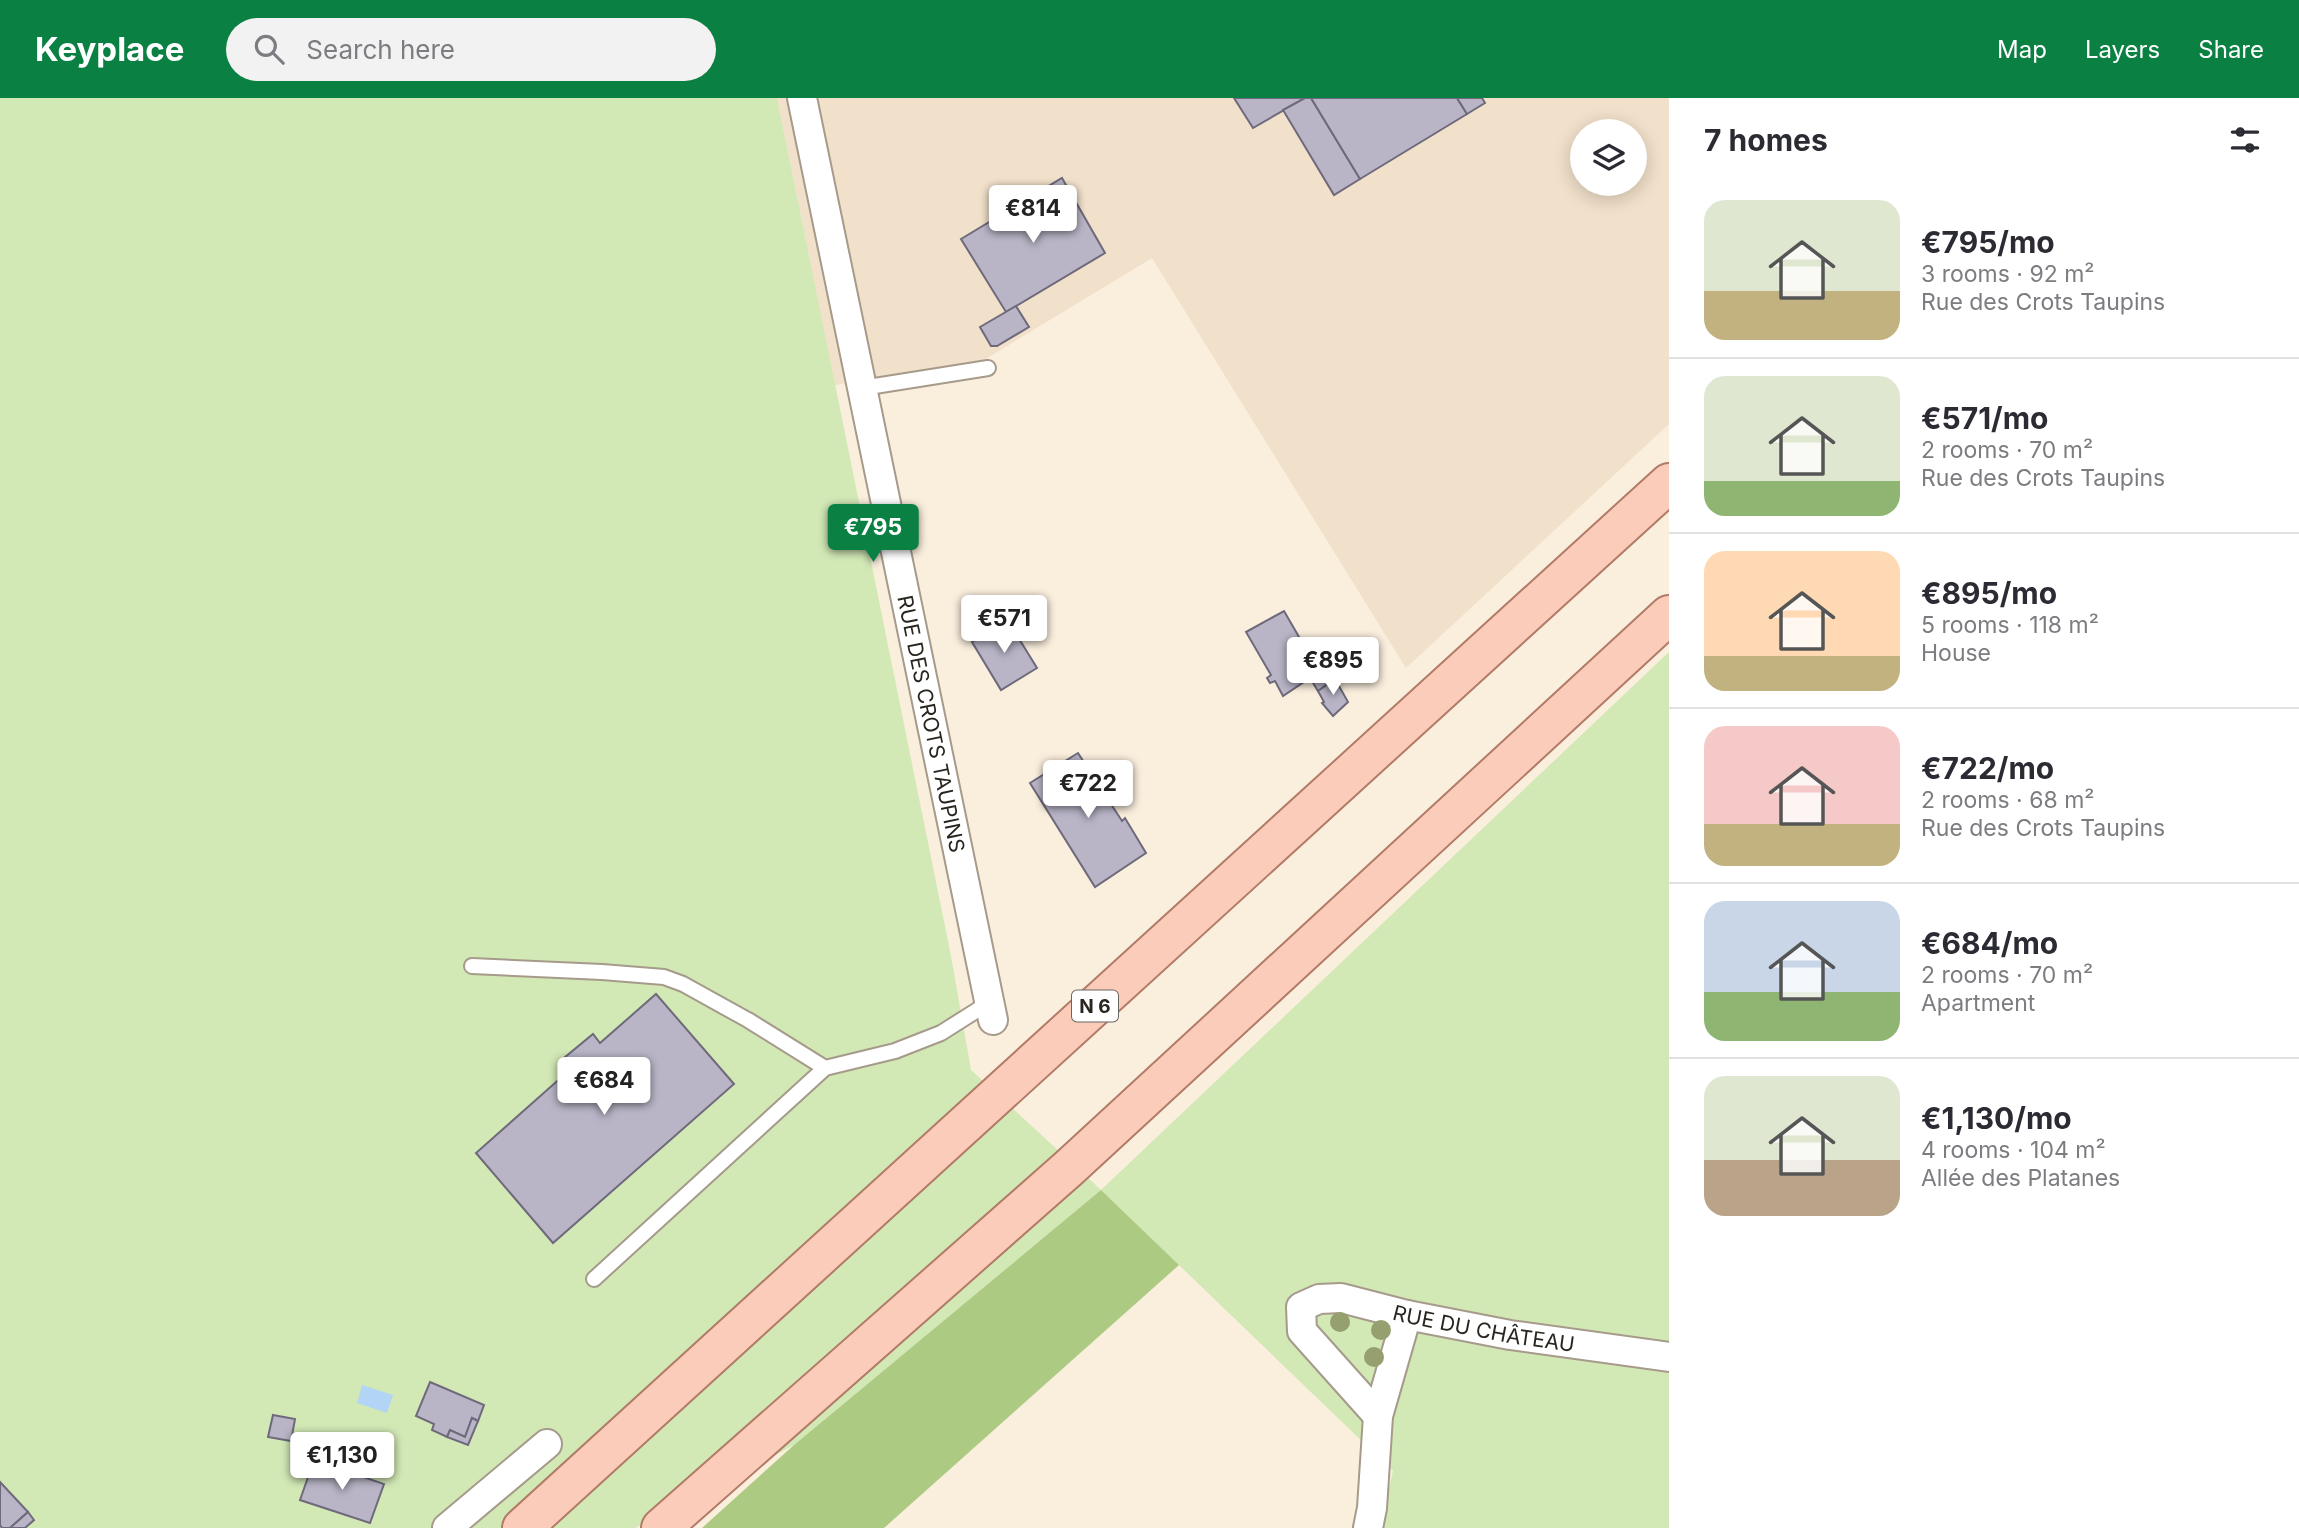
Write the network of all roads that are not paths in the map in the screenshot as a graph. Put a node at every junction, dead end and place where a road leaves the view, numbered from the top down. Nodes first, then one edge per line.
1 (802, 98) edge
2 (988, 368) dead end
3 (862, 388) junction
4 (1669, 483) edge
5 (1669, 615) edge
6 (472, 966) dead end
7 (990, 1009) joint
8 (825, 1068) junction
9 (594, 1279) dead end
10 (1406, 1315) junction
11 (1669, 1357) edge
12 (1378, 1416) junction
13 (547, 1444) dead end
14 (447, 1528) edge
15 (522, 1528) edge
16 (661, 1528) edge
17 (1368, 1528) edge

1 - 3 street, RUE DES CROTS TAUPINS
2 - 3 lane
3 - 7 street, RUE DES CROTS TAUPINS
4 - 15 main road, N 6
5 - 16 main road
6 - 8 lane
7 - 8 lane
8 - 9 lane
10 - 11 street, RUE DU CHÂTEAU
10 - 12 street
10 - 12 street, RUE DU CHÂTEAU
12 - 17 street
13 - 14 street

